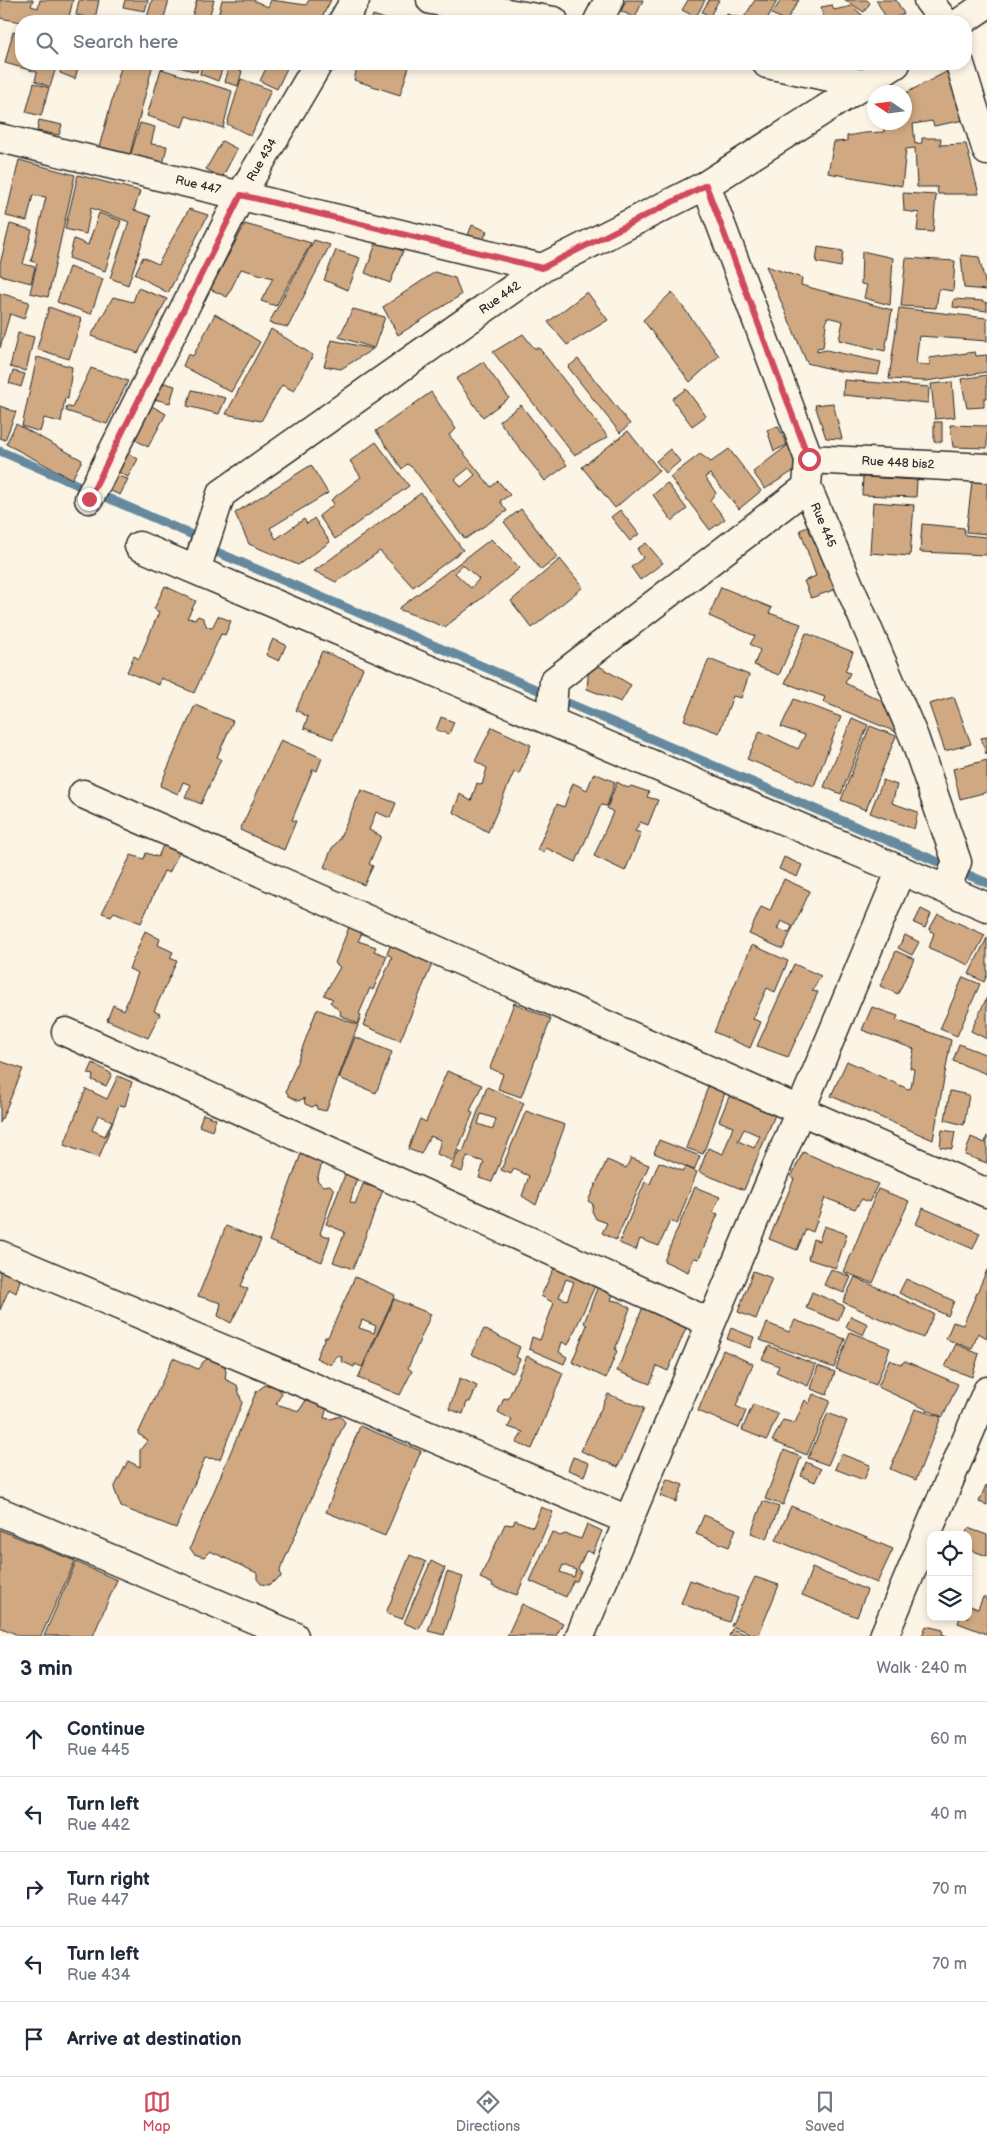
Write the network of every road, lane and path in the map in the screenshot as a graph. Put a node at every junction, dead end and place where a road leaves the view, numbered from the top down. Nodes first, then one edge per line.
1 (355, 0) edge
2 (432, 0) edge
3 (609, 0) edge
4 (928, 0) edge
5 (987, 4) edge
6 (346, 15) edge
7 (519, 15) edge
8 (601, 15) edge
9 (939, 15) edge
10 (971, 15) edge
11 (314, 70) edge
12 (795, 70) edge
13 (886, 70) edge
14 (962, 70) edge
15 (864, 84) junction
16 (0, 138) edge
17 (987, 151) edge
18 (706, 185) junction
19 (241, 195) junction
20 (542, 268) junction
21 (809, 459) junction
22 (987, 468) edge
23 (807, 488) junction
24 (89, 499) dead end
25 (140, 546) dead end
26 (196, 570) junction
27 (551, 720) junction
28 (83, 794) dead end
29 (901, 870) junction
30 (951, 876) junction
31 (987, 907) edge
32 (66, 1032) dead end
33 (800, 1110) junction
34 (987, 1193) edge
35 (0, 1255) edge
36 (711, 1323) junction
37 (987, 1391) edge
38 (0, 1512) edge
39 (628, 1520) junction
40 (294, 1636) edge
41 (580, 1636) edge
42 (884, 1636) edge

1 - 6 street
2 - 7 street
3 - 8 street
4 - 9 street
5 - 10 street
11 - 19 street, Rue 434
12 - 15 street
13 - 15 street, Rue 442
14 - 17 street
15 - 18 street, Rue 442
16 - 19 street, Rue 447
18 - 20 street, Rue 442
18 - 21 street, Rue 445
19 - 20 street, Rue 447
19 - 24 street, Rue 434
20 - 26 street, Rue 442
21 - 22 street, Rue 448 bis2
21 - 23 street, Rue 445
23 - 27 street
23 - 30 street, Rue 445
25 - 26 street
26 - 27 street
27 - 29 street
28 - 33 street
29 - 30 street
29 - 33 street
30 - 31 street
32 - 36 street
33 - 34 street
33 - 36 street
35 - 39 street
36 - 39 street
37 - 42 street
38 - 40 street
39 - 41 street

